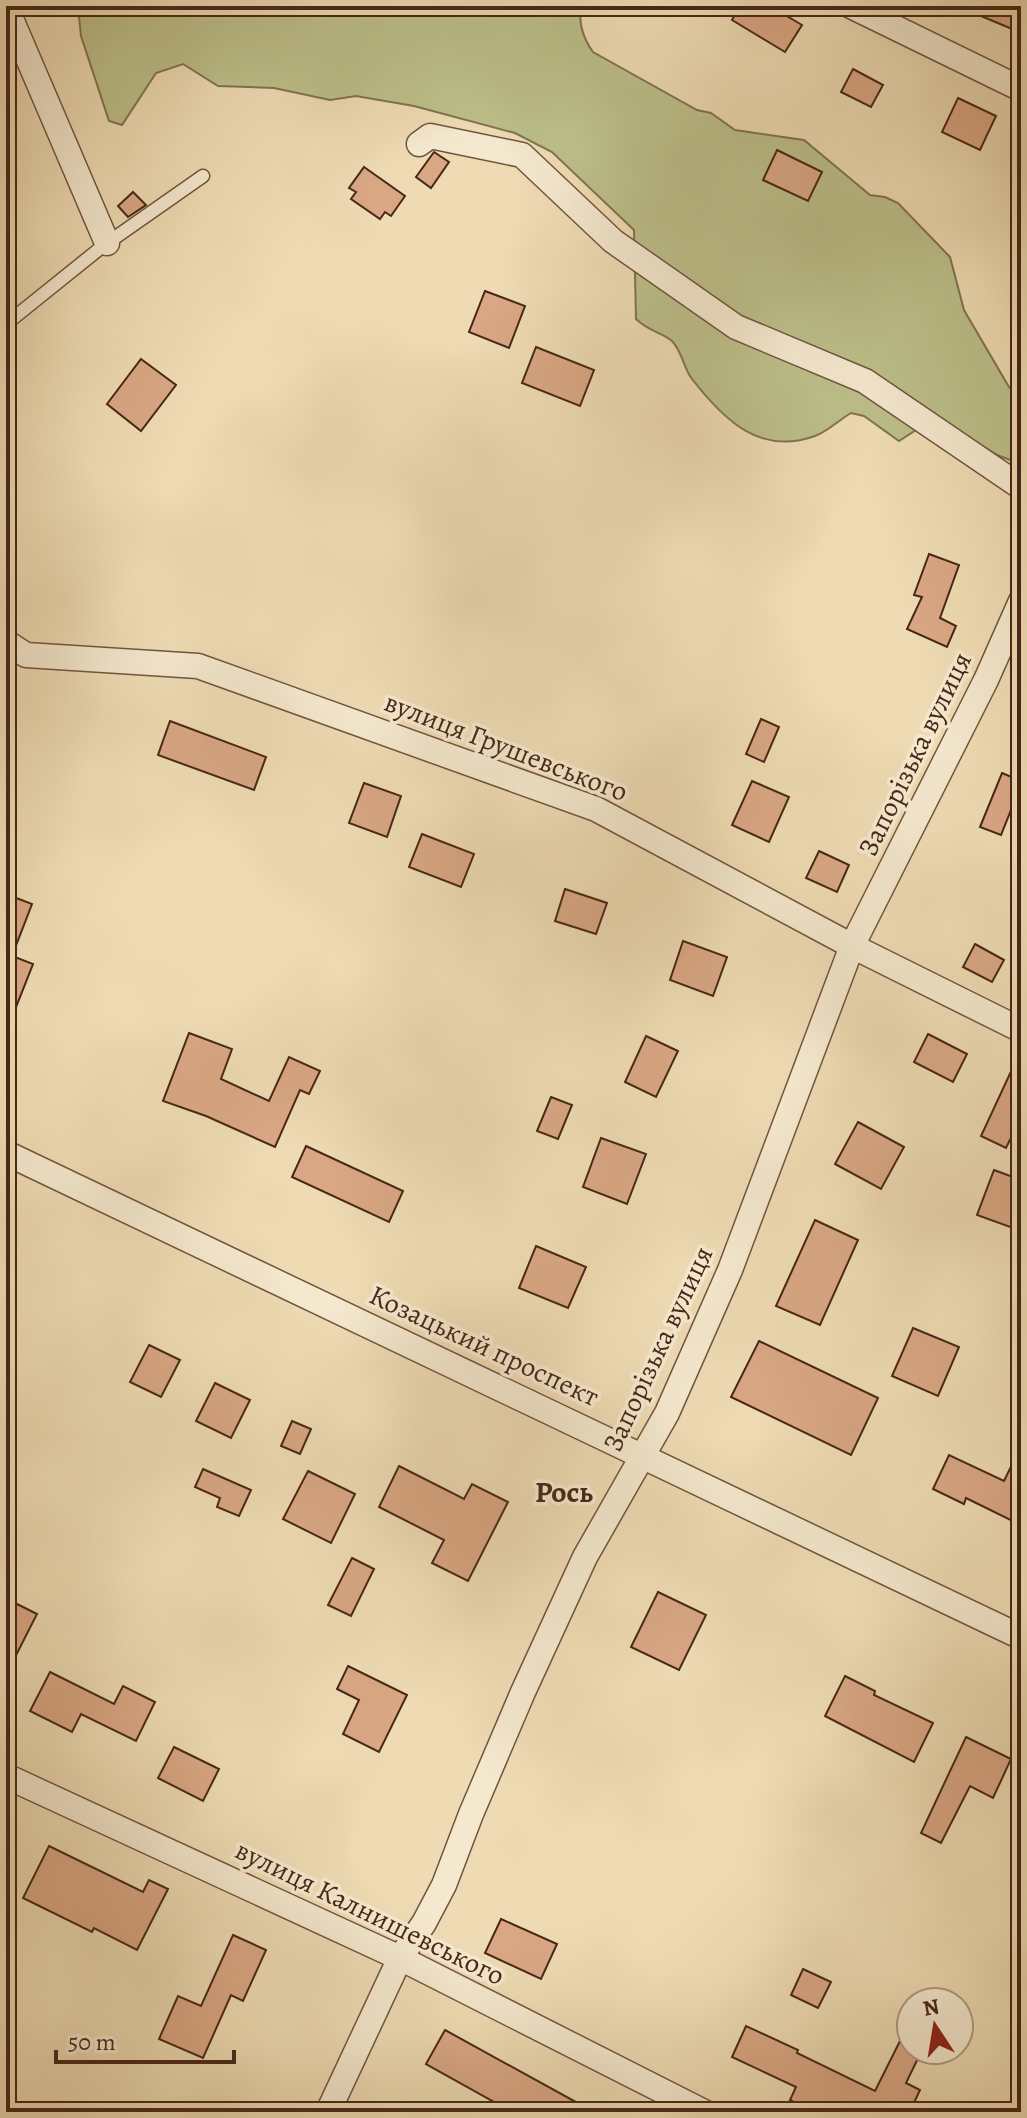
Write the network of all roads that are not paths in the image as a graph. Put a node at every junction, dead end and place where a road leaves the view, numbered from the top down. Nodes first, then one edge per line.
1 (851, 6) edge
2 (6, 7) edge
3 (1021, 89) edge
4 (419, 144) dead end
5 (203, 176) dead end
6 (107, 243) junction
7 (6, 324) edge
8 (1021, 487) edge
9 (1021, 601) edge
10 (13, 650) edge
11 (852, 946) junction
12 (1021, 1030) edge
13 (6, 1153) edge
14 (643, 1455) junction
15 (1021, 1637) edge
16 (6, 1776) edge
17 (400, 1958) junction
18 (328, 2112) edge
19 (704, 2112) edge

1 - 3 street
2 - 6 street
4 - 8 street
5 - 6 lane
6 - 7 lane
9 - 11 street, Запорізька вулиця
10 - 11 street, вулиця Грушевського
11 - 12 street, вулиця Грушевського
11 - 14 street, Запорізька вулиця
13 - 14 street, Козацький проспект
14 - 15 street, Козацький проспект
14 - 17 street, Запорізька вулиця
16 - 17 street, вулиця Калнишевського
17 - 18 street, Запорізька вулиця
17 - 19 street, вулиця Калнишевського

